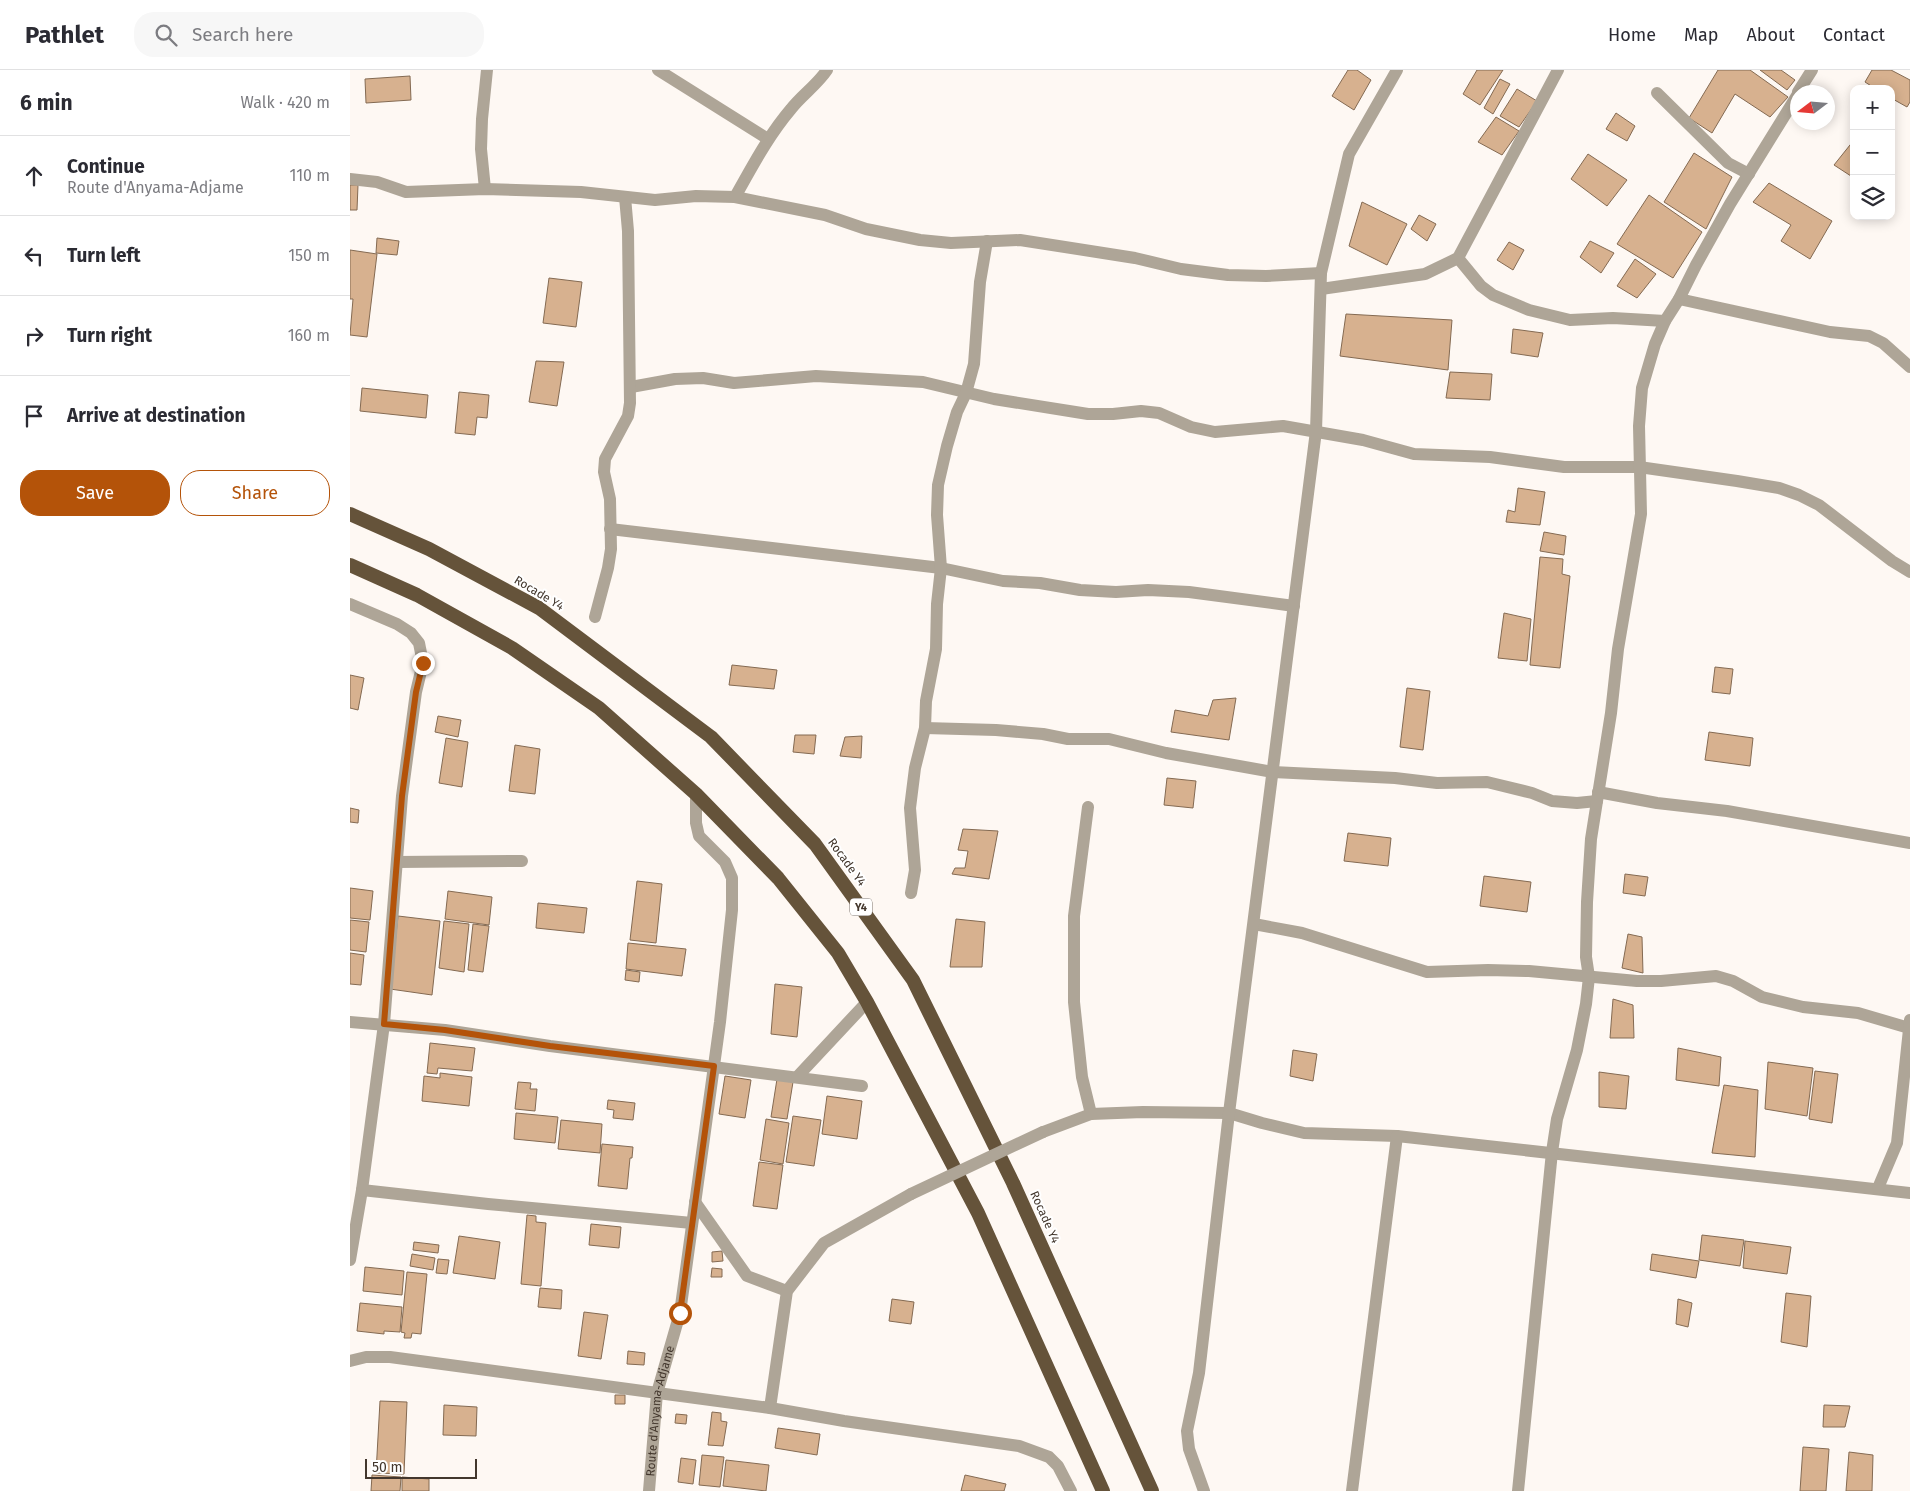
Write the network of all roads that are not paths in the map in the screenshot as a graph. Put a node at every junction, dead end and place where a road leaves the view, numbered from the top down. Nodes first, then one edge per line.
1 (487, 70) edge
2 (658, 70) edge
3 (827, 70) edge
4 (1397, 70) edge
5 (1558, 70) edge
6 (1812, 70) edge
7 (1803, 85) edge
8 (1657, 93) dead end
9 (1790, 106) edge
10 (768, 139) junction
11 (1749, 174) junction
12 (350, 179) edge
13 (485, 188) junction
14 (625, 196) junction
15 (735, 197) junction
16 (987, 241) junction
17 (1458, 258) junction
18 (1321, 273) junction
19 (1321, 290) junction
20 (1679, 298) junction
21 (1665, 322) junction
22 (1910, 367) edge
23 (631, 387) junction
24 (966, 393) junction
25 (1316, 432) junction
26 (1639, 467) junction
27 (350, 514) edge
28 (610, 529) junction
29 (350, 565) edge
30 (941, 568) junction
31 (1910, 572) edge
32 (350, 604) edge
33 (1294, 606) junction
34 (595, 616) dead end
35 (925, 728) junction
36 (1274, 772) junction
37 (696, 794) junction
38 (1597, 797) junction
39 (1088, 807) dead end
40 (1910, 843) edge
41 (522, 861) dead end
42 (397, 862) junction
43 (911, 893) dead end
44 (1254, 924) junction
45 (1589, 977) junction
46 (867, 1002) junction
47 (350, 1022) edge
48 (384, 1024) junction
49 (1910, 1024) edge
50 (714, 1066) junction
51 (797, 1077) junction
52 (862, 1086) dead end
53 (1229, 1113) junction
54 (1091, 1114) junction
55 (1397, 1136) junction
56 (1552, 1152) junction
57 (1878, 1188) junction
58 (362, 1190) junction
59 (1910, 1193) edge
60 (695, 1202) junction
61 (692, 1223) junction
62 (350, 1260) edge
63 (787, 1291) junction
64 (350, 1361) edge
65 (656, 1392) junction
66 (770, 1408) junction
67 (649, 1491) edge
68 (1071, 1491) edge
69 (1102, 1491) edge
70 (1152, 1491) edge
71 (1204, 1491) edge
72 (1352, 1491) edge
73 (1518, 1491) edge

1 - 13 street
2 - 10 street
3 - 10 street
4 - 18 street
5 - 17 street
6 - 7 street
8 - 11 street
9 - 11 street
10 - 15 street
11 - 20 street
12 - 13 street
13 - 14 street
14 - 15 street
14 - 23 street
15 - 16 street
16 - 18 street
16 - 24 street
17 - 19 street
17 - 21 street
18 - 19 street
19 - 25 street
20 - 21 street
20 - 22 street
21 - 26 street
23 - 24 street
23 - 28 street
24 - 25 street
24 - 30 street
25 - 26 street
25 - 33 street
26 - 31 street
26 - 38 street
27 - 70 highway, Rocade Y4 / Y4
28 - 30 street
28 - 34 street
29 - 37 highway
30 - 33 street
30 - 35 street
32 - 42 street
33 - 36 street
35 - 36 street
35 - 43 street
36 - 38 street
36 - 44 street
37 - 46 highway
37 - 50 street, Route d'Anyama-Adjame
38 - 40 street
38 - 45 street
39 - 54 street
41 - 42 street
42 - 48 street
44 - 45 street
44 - 53 street
45 - 49 street
45 - 56 street
46 - 51 street
46 - 69 highway
47 - 48 street
48 - 50 street
48 - 58 street
49 - 57 street
50 - 51 street
50 - 60 street, Route d'Anyama-Adjame
51 - 52 street
53 - 54 street
53 - 55 street
53 - 71 street
54 - 63 street, bridge
55 - 56 street
55 - 72 street
56 - 57 street
56 - 73 street
57 - 59 street
58 - 61 street
58 - 62 street
60 - 61 street, Route d'Anyama-Adjame
60 - 63 street
61 - 65 street, Route d'Anyama-Adjame
63 - 66 street
64 - 65 street
65 - 66 street
65 - 67 street, Route d'Anyama-Adjame
66 - 68 street

